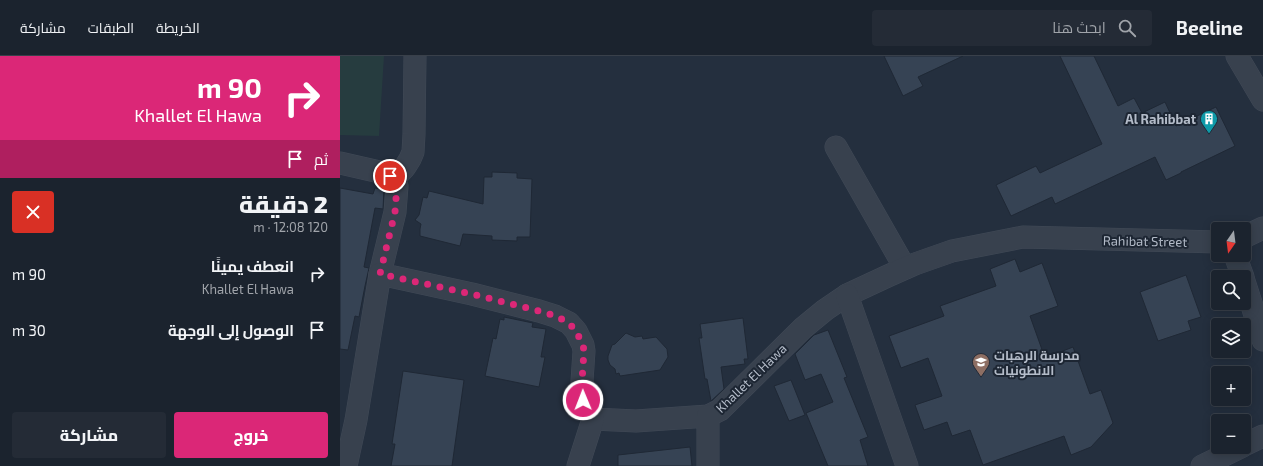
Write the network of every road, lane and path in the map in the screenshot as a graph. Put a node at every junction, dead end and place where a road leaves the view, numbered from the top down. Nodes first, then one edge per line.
1 (415, 56) edge
2 (1237, 56) edge
3 (1263, 100) edge
4 (836, 147) dead end
5 (340, 163) edge
6 (394, 179) junction
7 (1263, 228) edge
8 (1251, 234) edge
9 (1072, 239) joint
10 (1211, 242) edge
11 (905, 268) junction
12 (380, 274) junction
13 (848, 295) junction
14 (1251, 303) edge
15 (1263, 340) edge
16 (708, 416) junction
17 (593, 419) junction
18 (1263, 436) edge
19 (1251, 442) edge
20 (1227, 454) edge
21 (346, 466) edge
22 (578, 466) edge
23 (708, 466) edge
24 (907, 466) edge
25 (1202, 466) edge

1 - 6 street
2 - 3 street
4 - 11 street
5 - 6 street
6 - 12 street
7 - 8 street
9 - 10 street, Rahibat Street
9 - 11 street, Khallet El Hawa
11 - 13 street, Khallet El Hawa
12 - 17 street
12 - 21 street
13 - 16 street, Khallet El Hawa
13 - 24 street
14 - 15 street
16 - 17 street, Khallet El Hawa
16 - 23 street
17 - 22 street
18 - 19 street
20 - 25 street

